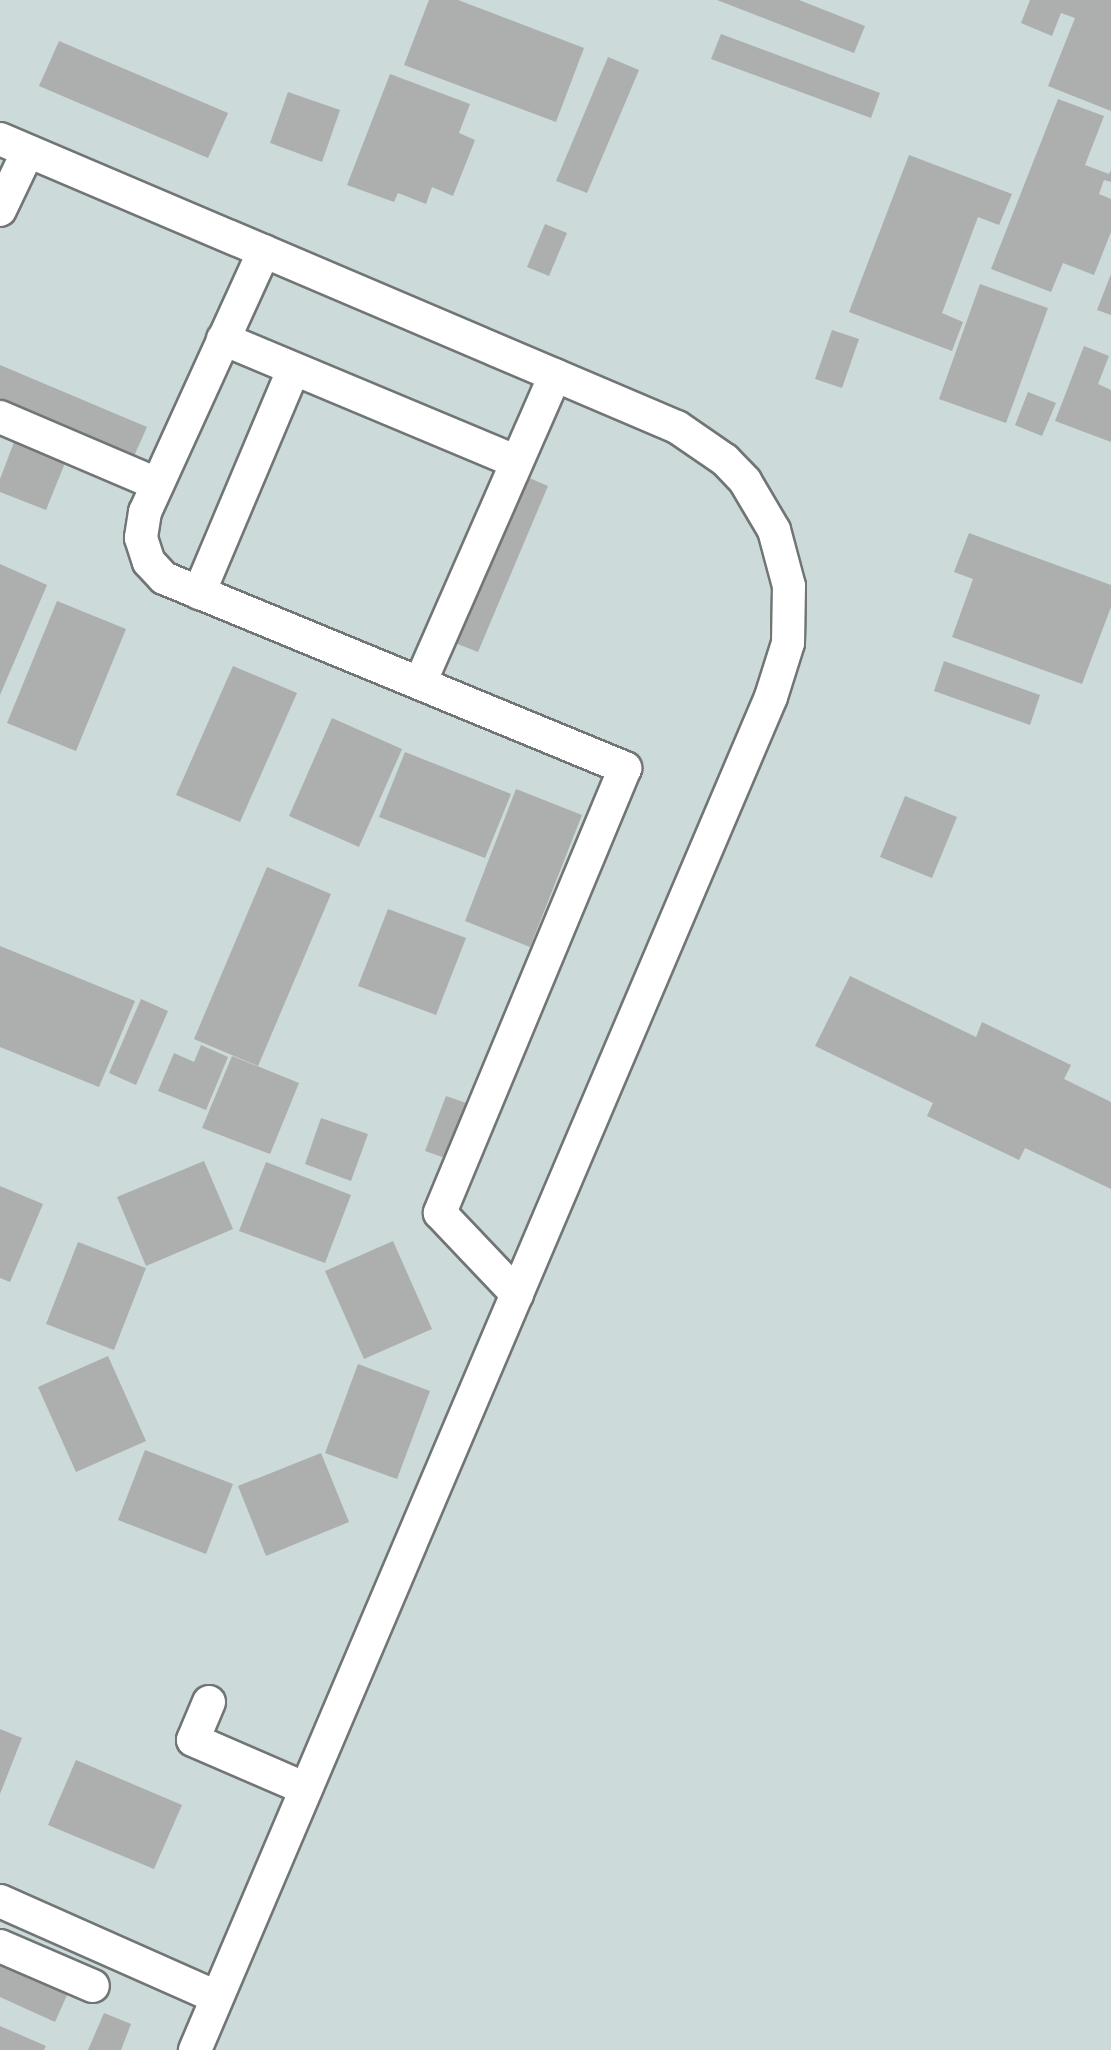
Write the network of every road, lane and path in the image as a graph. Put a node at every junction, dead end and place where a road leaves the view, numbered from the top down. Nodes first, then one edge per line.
1 (0, 139) edge
2 (28, 151) junction
3 (0, 210) edge
4 (264, 251) junction
5 (223, 339) junction
6 (293, 370) junction
7 (555, 375) junction
8 (0, 417) edge
9 (514, 461) junction
10 (157, 484) junction
11 (199, 593) junction
12 (420, 683) junction
13 (517, 1294) junction
14 (209, 1702) dead end
15 (306, 1789) junction
16 (0, 1901) edge
17 (0, 1946) edge
18 (93, 1986) dead end
19 (217, 1997) junction
20 (195, 2050) edge

1 - 2 lane
2 - 3 lane
2 - 4 lane
4 - 5 lane
4 - 7 lane
5 - 6 lane
5 - 10 lane
6 - 9 lane
6 - 11 lane
7 - 9 lane
7 - 13 lane
8 - 10 lane
9 - 12 lane
10 - 11 lane
11 - 12 lane
12 - 13 lane
13 - 15 lane
14 - 15 lane
15 - 19 lane
16 - 19 lane
17 - 18 lane
19 - 20 lane

